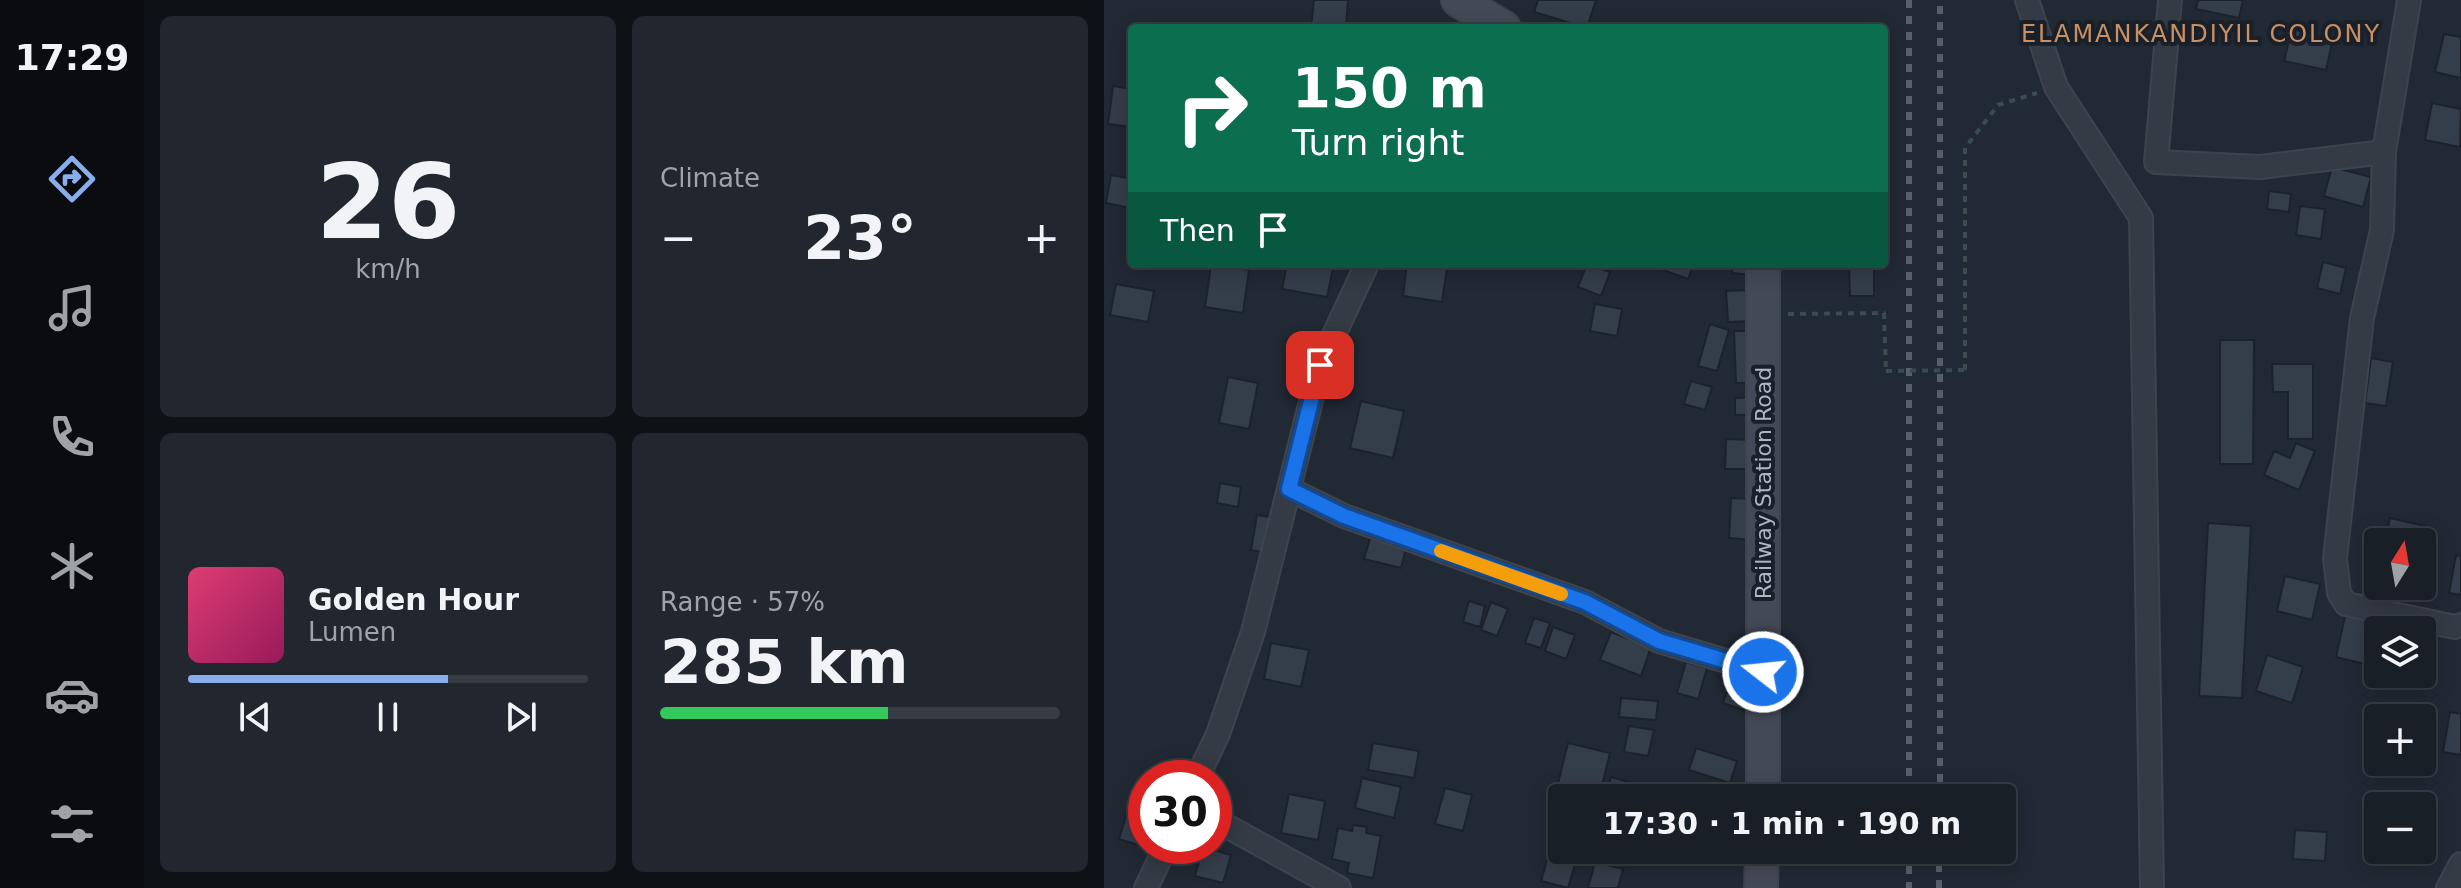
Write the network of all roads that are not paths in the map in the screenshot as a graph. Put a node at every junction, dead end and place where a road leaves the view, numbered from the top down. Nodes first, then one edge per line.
1 (1458, 0) edge
2 (2027, 0) edge
3 (2170, 0) edge
4 (2409, 0) edge
5 (1496, 24) edge
6 (2384, 152) junction
7 (1365, 268) edge
8 (1763, 268) edge
9 (1289, 489) junction
10 (2461, 625) edge
11 (1763, 672) junction
12 (1206, 760) edge
13 (1763, 784) edge
14 (1232, 829) edge
15 (1157, 864) edge
16 (1762, 864) edge
17 (2461, 864) edge
18 (1146, 888) edge
19 (1339, 888) edge
20 (1761, 888) edge
21 (2152, 888) edge
22 (2448, 888) edge

1 - 5 street
2 - 21 street
3 - 6 street
4 - 6 street
6 - 10 street
7 - 9 street
8 - 11 street, Railway Station Road
9 - 11 street
9 - 12 street
11 - 13 street, Railway Station Road
14 - 19 street
15 - 18 street
16 - 20 street
17 - 22 street

